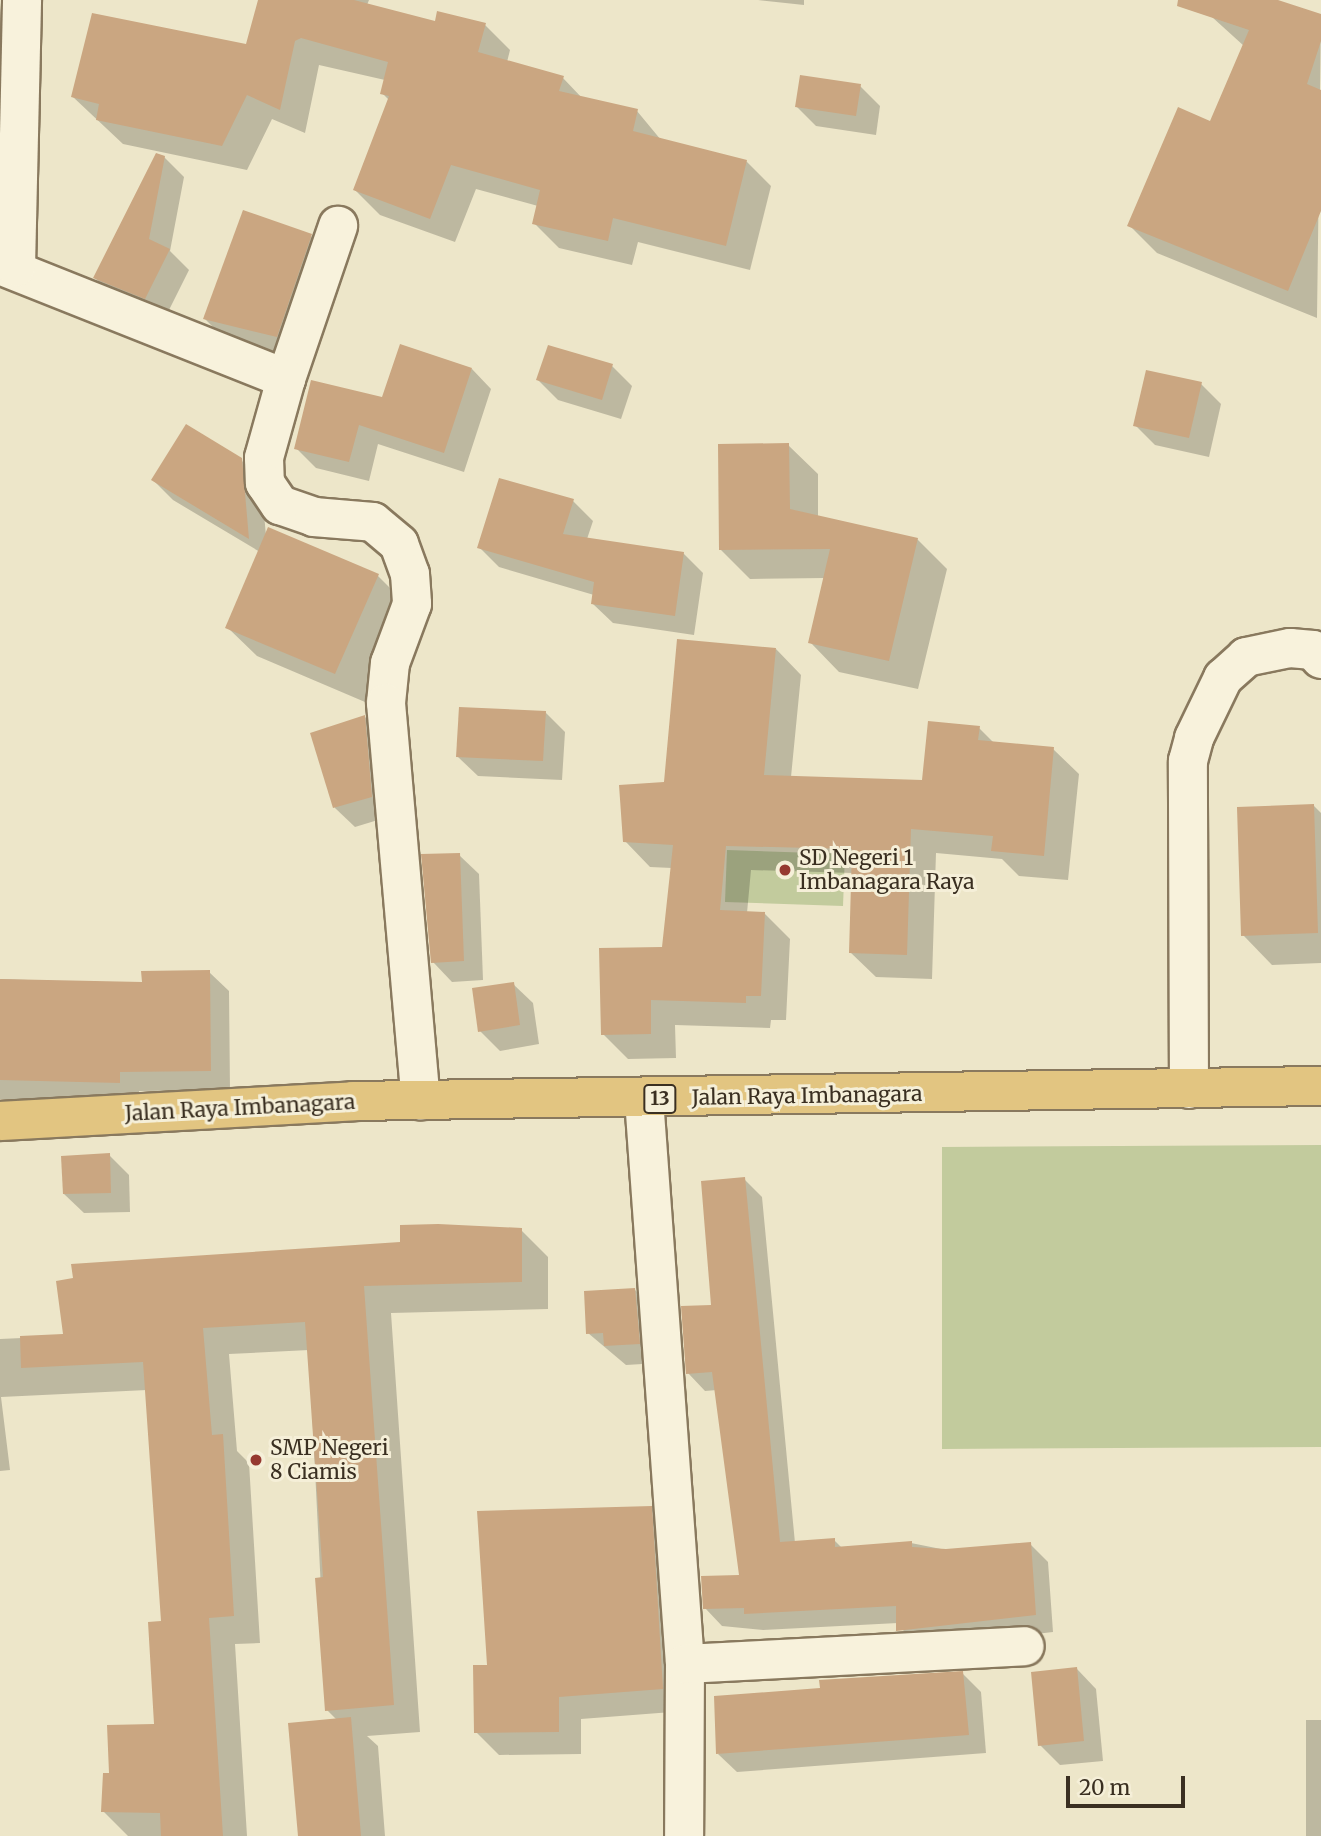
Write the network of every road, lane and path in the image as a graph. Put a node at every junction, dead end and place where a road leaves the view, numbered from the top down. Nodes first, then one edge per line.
1 (22, 0) edge
2 (338, 226) dead end
3 (8, 266) edge
4 (286, 379) junction
5 (1321, 659) edge
6 (1321, 1086) edge
7 (1189, 1088) junction
8 (644, 1099) junction
9 (421, 1100) junction
10 (0, 1121) edge
11 (1025, 1646) dead end
12 (685, 1664) junction
13 (684, 1836) edge

1 - 3 street
2 - 4 street
3 - 4 street
4 - 9 street
5 - 7 street
6 - 7 highway, Jalan Raya Imbanagara / 13
7 - 8 highway, Jalan Raya Imbanagara / 13
8 - 9 highway, Jalan Raya Imbanagara / 13
8 - 12 street
9 - 10 highway, Jalan Raya Imbanagara / 13
11 - 12 street
12 - 13 street

